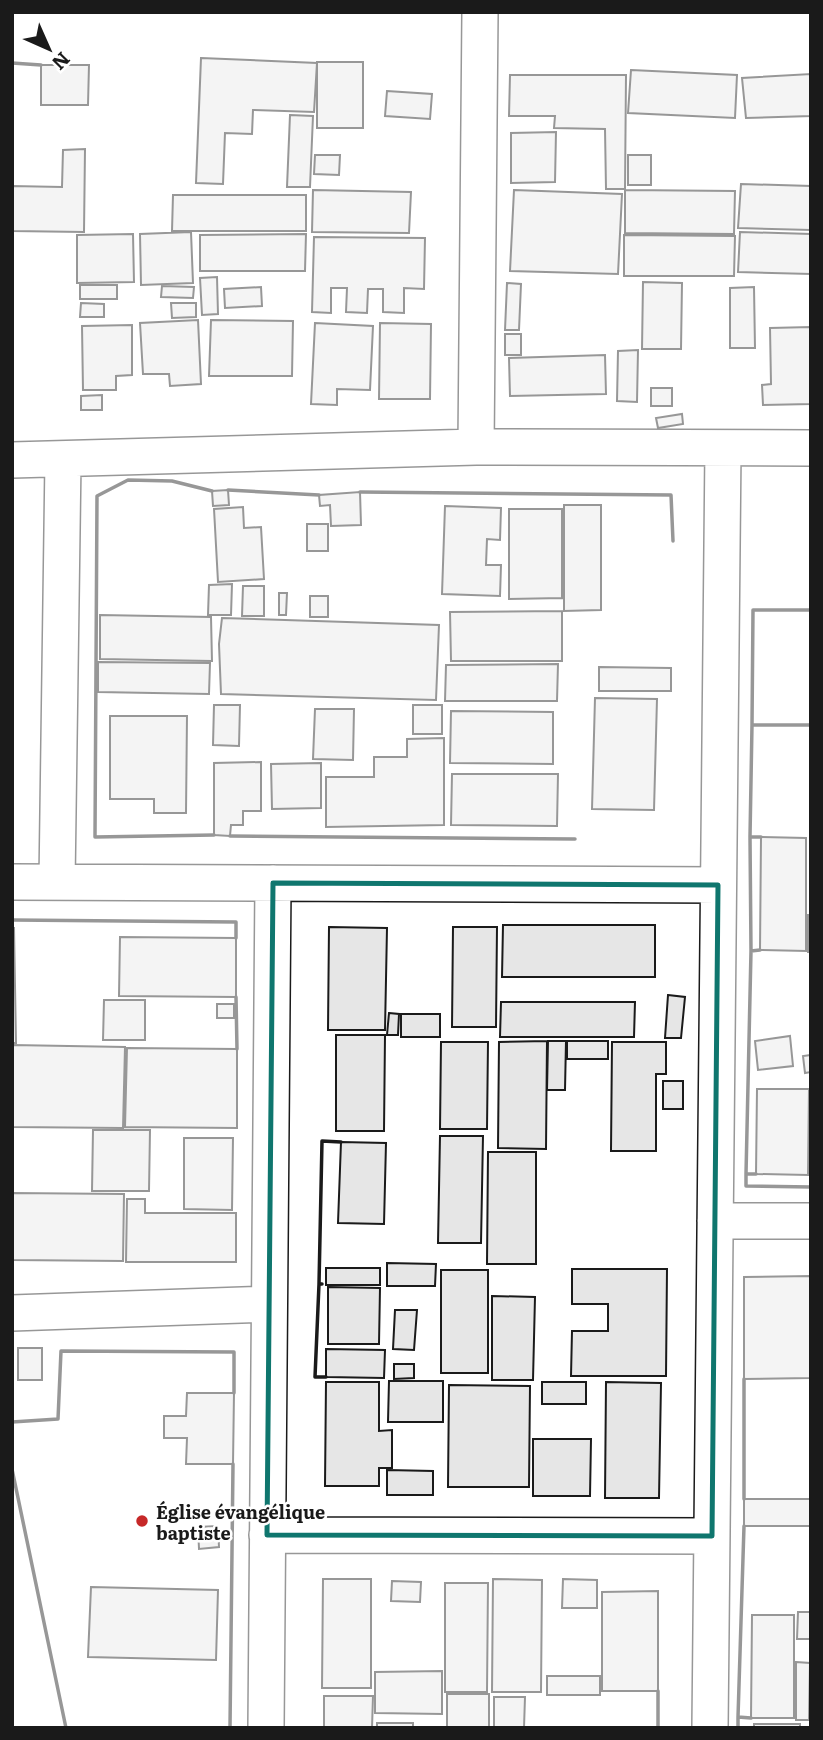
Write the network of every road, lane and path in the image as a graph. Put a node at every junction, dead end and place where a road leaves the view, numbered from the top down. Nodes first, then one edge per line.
1 (480, 12) edge
2 (476, 447) junction
3 (723, 448) junction
4 (811, 449) edge
5 (12, 460) edge
6 (63, 460) junction
7 (12, 882) edge
8 (57, 882) junction
9 (273, 883) junction
10 (718, 885) junction
11 (715, 1221) junction
12 (811, 1221) edge
13 (269, 1304) junction
14 (12, 1313) edge
15 (267, 1535) junction
16 (712, 1536) junction
17 (266, 1728) edge
18 (710, 1728) edge

1 - 2 street
2 - 3 street
2 - 6 street
3 - 4 street
3 - 10 street
5 - 6 street
6 - 8 street
7 - 8 street
8 - 9 street
9 - 10 street
9 - 13 street
10 - 11 street
11 - 12 street
11 - 16 street
13 - 14 street
13 - 15 street
15 - 16 street
15 - 17 street
16 - 18 street

